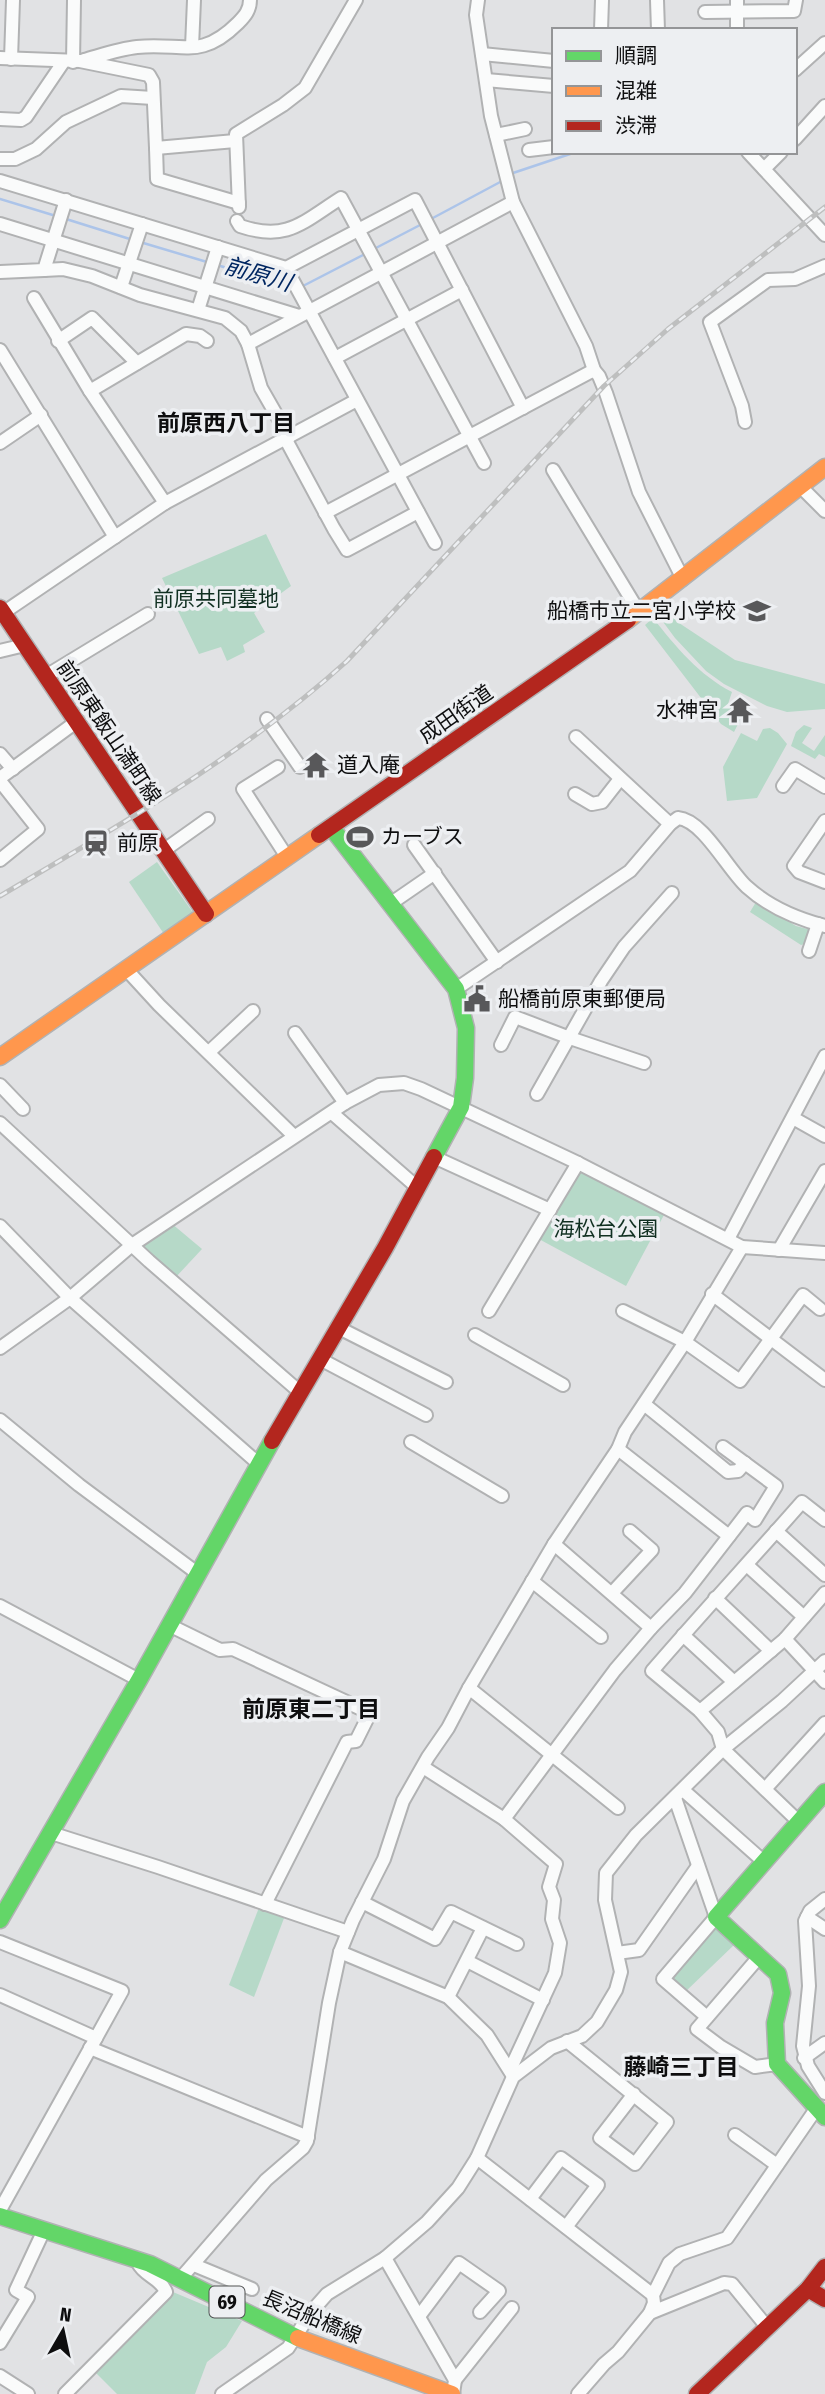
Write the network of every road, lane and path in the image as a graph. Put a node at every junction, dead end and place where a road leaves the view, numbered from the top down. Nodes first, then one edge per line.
1 (13, 0) edge
2 (74, 0) edge
3 (81, 0) edge
4 (194, 0) edge
5 (250, 0) edge
6 (356, 0) edge
7 (478, 0) edge
8 (602, 0) edge
9 (657, 0) edge
10 (796, 0) edge
11 (737, 6) edge
12 (705, 12) dead end
13 (601, 28) edge
14 (658, 28) edge
15 (737, 28) edge
16 (825, 43) edge
17 (192, 47) junction
18 (482, 54) junction
19 (5, 58) edge
20 (73, 61) junction
21 (552, 61) edge
22 (797, 68) edge
23 (486, 80) junction
24 (552, 86) edge
25 (153, 98) junction
26 (825, 106) edge
27 (0, 119) edge
28 (525, 129) dead end
29 (496, 135) junction
30 (797, 137) edge
31 (235, 141) junction
32 (552, 147) edge
33 (156, 148) junction
34 (529, 150) dead end
35 (750, 154) edge
36 (779, 154) edge
37 (0, 159) edge
38 (764, 169) junction
39 (0, 181) edge
40 (66, 200) junction
41 (513, 202) junction
42 (237, 222) dead end
43 (0, 224) edge
44 (142, 224) junction
45 (358, 230) junction
46 (825, 235) edge
47 (53, 240) junction
48 (437, 243) junction
49 (218, 247) junction
50 (129, 264) junction
51 (825, 266) edge
52 (286, 268) junction
53 (44, 271) junction
54 (0, 272) edge
55 (381, 272) junction
56 (121, 287) junction
57 (206, 287) junction
58 (462, 290) junction
59 (34, 298) dead end
60 (198, 310) junction
61 (304, 314) junction
62 (407, 320) junction
63 (58, 341) junction
64 (207, 341) dead end
65 (248, 344) junction
66 (0, 350) edge
67 (335, 358) junction
68 (137, 363) junction
69 (593, 370) junction
70 (90, 391) junction
71 (358, 400) junction
72 (523, 408) junction
73 (41, 415) junction
74 (745, 422) dead end
75 (469, 434) junction
76 (287, 437) junction
77 (0, 443) edge
78 (484, 463) dead end
79 (825, 467) edge
80 (553, 470) dead end
81 (398, 475) junction
82 (801, 486) junction
83 (165, 503) junction
84 (825, 511) edge
85 (418, 512) junction
86 (325, 513) junction
87 (115, 537) junction
88 (435, 543) dead end
89 (682, 579) junction
90 (2, 611) edge
91 (639, 612) junction
92 (148, 614) dead end
93 (24, 645) junction
94 (0, 651) edge
95 (46, 676) junction
96 (267, 719) dead end
97 (76, 722) junction
98 (576, 737) dead end
99 (0, 754) edge
100 (278, 767) dead end
101 (300, 767) dead end
102 (13, 769) junction
103 (620, 779) junction
104 (0, 780) edge
105 (783, 786) dead end
106 (825, 787) edge
107 (575, 794) dead end
108 (208, 819) dead end
109 (825, 821) edge
110 (670, 824) junction
111 (331, 827) junction
112 (414, 845) dead end
113 (163, 851) junction
114 (287, 857) junction
115 (0, 860) edge
116 (435, 873) junction
117 (825, 881) edge
118 (671, 893) dead end
119 (390, 904) junction
120 (206, 914) junction
121 (822, 925) edge
122 (809, 951) dead end
123 (497, 962) junction
124 (126, 969) junction
125 (456, 989) junction
126 (253, 1011) dead end
127 (295, 1033) dead end
128 (570, 1038) junction
129 (501, 1045) dead end
130 (209, 1052) junction
131 (825, 1056) edge
132 (0, 1057) edge
133 (644, 1063) dead end
134 (0, 1084) edge
135 (537, 1094) dead end
136 (345, 1103) junction
137 (461, 1107) junction
138 (23, 1109) dead end
139 (332, 1113) junction
140 (793, 1118) junction
141 (0, 1123) edge
142 (294, 1136) junction
143 (825, 1136) edge
144 (434, 1157) junction
145 (578, 1163) junction
146 (825, 1171) edge
147 (418, 1188) junction
148 (550, 1210) junction
149 (0, 1226) edge
150 (728, 1239) junction
151 (132, 1245) junction
152 (742, 1247) junction
153 (779, 1250) junction
154 (825, 1253) edge
155 (712, 1294) junction
156 (70, 1298) junction
157 (820, 1309) dead end
158 (489, 1311) dead end
159 (623, 1311) dead end
160 (337, 1327) junction
161 (475, 1335) dead end
162 (771, 1338) junction
163 (685, 1342) junction
164 (0, 1348) edge
165 (320, 1359) junction
166 (825, 1380) edge
167 (446, 1382) dead end
168 (563, 1385) dead end
169 (301, 1393) junction
170 (644, 1404) junction
171 (426, 1415) dead end
172 (0, 1420) edge
173 (411, 1442) dead end
174 (723, 1447) dead end
175 (618, 1450) junction
176 (745, 1463) junction
177 (259, 1464) junction
178 (502, 1496) dead end
179 (825, 1520) edge
180 (631, 1531) dead end
181 (776, 1531) junction
182 (729, 1536) junction
183 (554, 1544) junction
184 (748, 1566) junction
185 (197, 1573) junction
186 (825, 1575) edge
187 (533, 1581) junction
188 (612, 1593) junction
189 (825, 1593) edge
190 (715, 1598) junction
191 (0, 1606) edge
192 (804, 1617) junction
193 (169, 1625) junction
194 (651, 1628) junction
195 (683, 1635) junction
196 (601, 1637) dead end
197 (785, 1639) junction
198 (771, 1651) junction
199 (825, 1661) edge
200 (815, 1672) junction
201 (139, 1680) junction
202 (734, 1682) junction
203 (825, 1682) edge
204 (470, 1688) junction
205 (700, 1711) junction
206 (825, 1723) edge
207 (723, 1749) junction
208 (552, 1755) junction
209 (424, 1767) junction
210 (765, 1790) junction
211 (679, 1794) junction
212 (824, 1794) edge
213 (618, 1808) dead end
214 (505, 1819) junction
215 (799, 1822) junction
216 (51, 1833) junction
217 (763, 1861) junction
218 (698, 1866) junction
219 (825, 1899) edge
220 (362, 1902) junction
221 (265, 1904) junction
222 (2, 1913) edge
223 (716, 1917) junction
224 (807, 1917) junction
225 (483, 1928) junction
226 (825, 1929) edge
227 (348, 1932) junction
228 (0, 1942) edge
229 (517, 1944) dead end
230 (340, 1952) junction
231 (617, 1953) junction
232 (759, 1957) junction
233 (467, 1961) junction
234 (0, 1995) edge
235 (448, 1997) junction
236 (543, 2000) junction
237 (707, 2017) junction
238 (566, 2041) junction
239 (93, 2043) junction
240 (825, 2043) edge
241 (804, 2058) junction
242 (776, 2064) junction
243 (512, 2073) junction
244 (825, 2093) edge
245 (634, 2094) junction
246 (821, 2113) edge
247 (735, 2135) dead end
248 (308, 2137) junction
249 (477, 2158) junction
250 (777, 2165) junction
251 (530, 2199) junction
252 (0, 2210) edge
253 (0, 2217) edge
254 (566, 2227) junction
255 (44, 2230) junction
256 (385, 2258) junction
257 (137, 2260) junction
258 (194, 2265) junction
259 (825, 2267) edge
260 (181, 2278) junction
261 (252, 2290) dead end
262 (816, 2294) edge
263 (653, 2295) junction
264 (825, 2307) edge
265 (512, 2308) dead end
266 (480, 2312) dead end
267 (650, 2313) junction
268 (420, 2315) junction
269 (767, 2327) junction
270 (296, 2337) junction
271 (0, 2343) edge
272 (0, 2376) edge
273 (453, 2389) edge
274 (236, 2390) edge
275 (28, 2394) edge
276 (65, 2394) edge
277 (222, 2394) edge
278 (578, 2394) edge
279 (697, 2394) edge

1 - 19 street
2 - 20 street
3 - 20 street
4 - 17 street
5 - 17 street
6 - 31 street
7 - 18 street
8 - 13 street
9 - 14 street
10 - 11 street
11 - 12 street
11 - 15 street
16 - 22 street
17 - 20 street
18 - 21 street
18 - 23 street
19 - 20 street
20 - 25 street
20 - 27 street
23 - 24 street
23 - 29 street
25 - 33 street
25 - 37 street
26 - 30 street
28 - 29 street
29 - 41 street
31 - 33 street
31 - 33 street
32 - 34 street
35 - 38 street
36 - 38 street
38 - 46 street
39 - 40 street
40 - 44 street
40 - 47 street
41 - 48 street
41 - 69 street
42 - 45 street
43 - 47 street
44 - 49 street
44 - 50 street
45 - 48 street
45 - 52 street
45 - 55 street
47 - 50 street
47 - 53 street
48 - 55 street
48 - 58 street
49 - 52 street
49 - 57 street
50 - 56 street
50 - 57 street
51 - 74 street
52 - 61 street
53 - 54 street
53 - 56 street
55 - 61 street
55 - 62 street
56 - 60 street
57 - 60 street
57 - 61 street
58 - 62 street
58 - 72 street
59 - 63 street
60 - 65 street
61 - 65 street
61 - 67 street
62 - 67 street
62 - 75 street
63 - 68 street
63 - 70 street
64 - 68 street
65 - 76 street
66 - 73 street
67 - 71 street
68 - 70 street
69 - 72 street
69 - 89 street
70 - 83 street
71 - 76 street
71 - 81 street
72 - 75 street
73 - 77 street
73 - 87 street
75 - 78 street
75 - 81 street
76 - 83 street
76 - 86 street
79 - 82 main road, 成田街道
80 - 91 street
81 - 85 street
81 - 86 street
82 - 84 street
82 - 89 main road, 成田街道
83 - 87 street
85 - 86 street
85 - 88 street
87 - 90 street
89 - 91 main road, 成田街道
90 - 93 main road, 前原東飯山満町線
91 - 111 main road, 成田街道
92 - 95 street
93 - 94 street
93 - 95 main road, 前原東飯山満町線
95 - 97 main road, 前原東飯山満町線
96 - 101 street
97 - 102 street
97 - 113 main road, 前原東飯山満町線
98 - 103 street
99 - 102 street
100 - 114 street
102 - 104 street
103 - 107 street
103 - 110 street
104 - 115 street
105 - 106 street
108 - 113 street
109 - 117 street
110 - 121 street
110 - 123 street
111 - 114 main road, 成田街道
111 - 119 main road
112 - 116 street
113 - 120 main road, 前原東飯山満町線
114 - 120 main road, 成田街道
116 - 119 street
116 - 123 street
118 - 128 street
119 - 125 main road
120 - 124 main road, 成田街道
121 - 122 street
123 - 125 street
124 - 130 street
124 - 132 main road, 成田街道
125 - 137 main road
126 - 130 street
127 - 136 street
128 - 129 street
128 - 133 street
128 - 135 street
130 - 142 street
131 - 140 street
134 - 138 street
136 - 137 street
136 - 139 street
137 - 144 main road
137 - 145 street
139 - 142 street
139 - 147 street
140 - 143 street
140 - 150 street
141 - 151 street
142 - 151 street
144 - 147 main road
144 - 148 street
145 - 148 street
145 - 150 street
146 - 153 street
147 - 160 main road
148 - 158 street
149 - 156 street
150 - 152 street
151 - 156 street
151 - 169 street
152 - 153 street
152 - 155 street
153 - 154 street
155 - 162 street
155 - 163 street
156 - 164 street
156 - 177 street
157 - 162 street
159 - 163 street
160 - 165 main road
160 - 167 street
161 - 168 street
162 - 163 street
162 - 166 street
163 - 170 street
165 - 169 main road
165 - 171 street
169 - 177 main road
170 - 175 street
170 - 176 street
172 - 185 street
173 - 178 street
174 - 176 street
175 - 182 street
175 - 183 street
176 - 182 street
177 - 185 main road
179 - 181 street
180 - 188 street
181 - 184 street
181 - 186 street
182 - 194 street
183 - 187 street
183 - 188 street
184 - 190 street
184 - 192 street
185 - 193 main road
187 - 196 street
187 - 204 street
188 - 194 street
189 - 192 street
190 - 195 street
190 - 198 street
191 - 201 street
192 - 197 street
193 - 201 main road
193 - 221 street
194 - 208 street
195 - 202 street
195 - 205 street
197 - 198 street
197 - 200 street
198 - 202 street
199 - 200 street
200 - 203 street
200 - 207 street
201 - 216 main road
202 - 205 street
204 - 208 street
204 - 209 street
205 - 207 street
206 - 210 street
207 - 210 street
207 - 211 street
208 - 213 street
208 - 214 street
209 - 214 street
209 - 220 street
210 - 215 street
211 - 217 street
211 - 218 street
211 - 231 street
212 - 215 main road
214 - 236 street
215 - 217 main road
216 - 221 street
216 - 222 main road
217 - 223 main road
218 - 223 street
218 - 231 street
219 - 224 street
220 - 225 street
220 - 227 street
221 - 227 street
223 - 232 main road
223 - 237 street
224 - 226 street
224 - 241 street
225 - 229 street
225 - 233 street
227 - 230 street
228 - 239 street
230 - 235 street
230 - 248 street
231 - 238 street
232 - 237 street
232 - 242 main road
233 - 235 street
233 - 236 street
234 - 239 street
235 - 243 street
236 - 243 street
237 - 242 street
238 - 243 street
238 - 245 street
239 - 248 street
239 - 252 street
240 - 241 street
241 - 244 street
242 - 246 main road
243 - 249 street
245 - 245 street
246 - 250 street
247 - 250 street
248 - 258 street
249 - 251 street
249 - 256 street
250 - 263 street
251 - 254 street
251 - 254 street
253 - 255 main road, 長沼船橋線 / 69
254 - 263 street
255 - 257 main road, 長沼船橋線 / 69
255 - 271 street
256 - 268 street
256 - 270 street
257 - 260 main road, 長沼船橋線 / 69
257 - 276 street
258 - 260 street
258 - 261 street
259 - 262 main road
260 - 270 main road, 長沼船橋線 / 69
262 - 264 street
262 - 269 main road
263 - 267 street
265 - 273 street
266 - 268 street
267 - 269 street
267 - 278 street
268 - 273 street
269 - 279 main road
270 - 273 main road, 長沼船橋線 / 69
270 - 274 street
272 - 275 street
274 - 277 street

